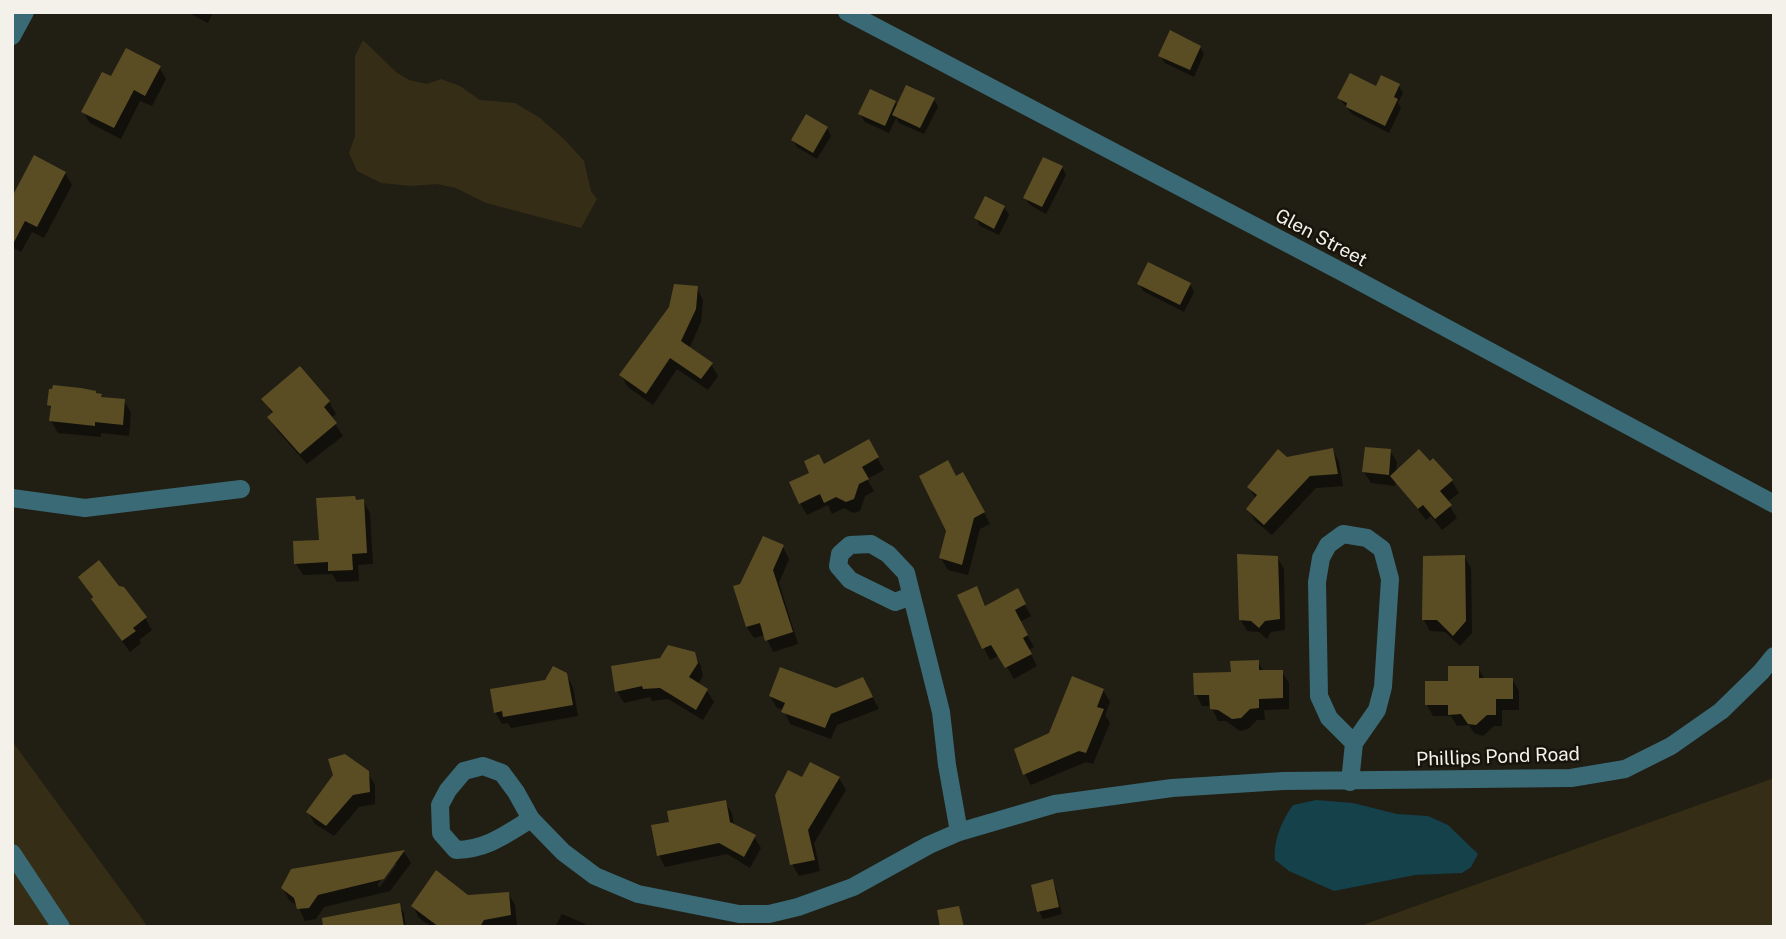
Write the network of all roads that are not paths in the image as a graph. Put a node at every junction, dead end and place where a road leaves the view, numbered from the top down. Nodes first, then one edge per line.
1 (25, 12) edge
2 (848, 12) edge
3 (12, 36) edge
4 (241, 489) dead end
5 (12, 498) edge
6 (1774, 504) edge
7 (911, 596) dead end
8 (1774, 656) edge
9 (1354, 743) junction
10 (1350, 782) junction
11 (530, 819) junction
12 (959, 832) junction
13 (12, 853) edge
14 (61, 927) edge

1 - 3 street
2 - 6 street, Glen Street
4 - 5 street
7 - 12 street
8 - 10 street, Phillips Pond Road
9 - 9 street
9 - 10 street
10 - 12 street, Phillips Pond Road
11 - 11 street, Phillips Pond Road
11 - 12 street, Phillips Pond Road
13 - 14 street

